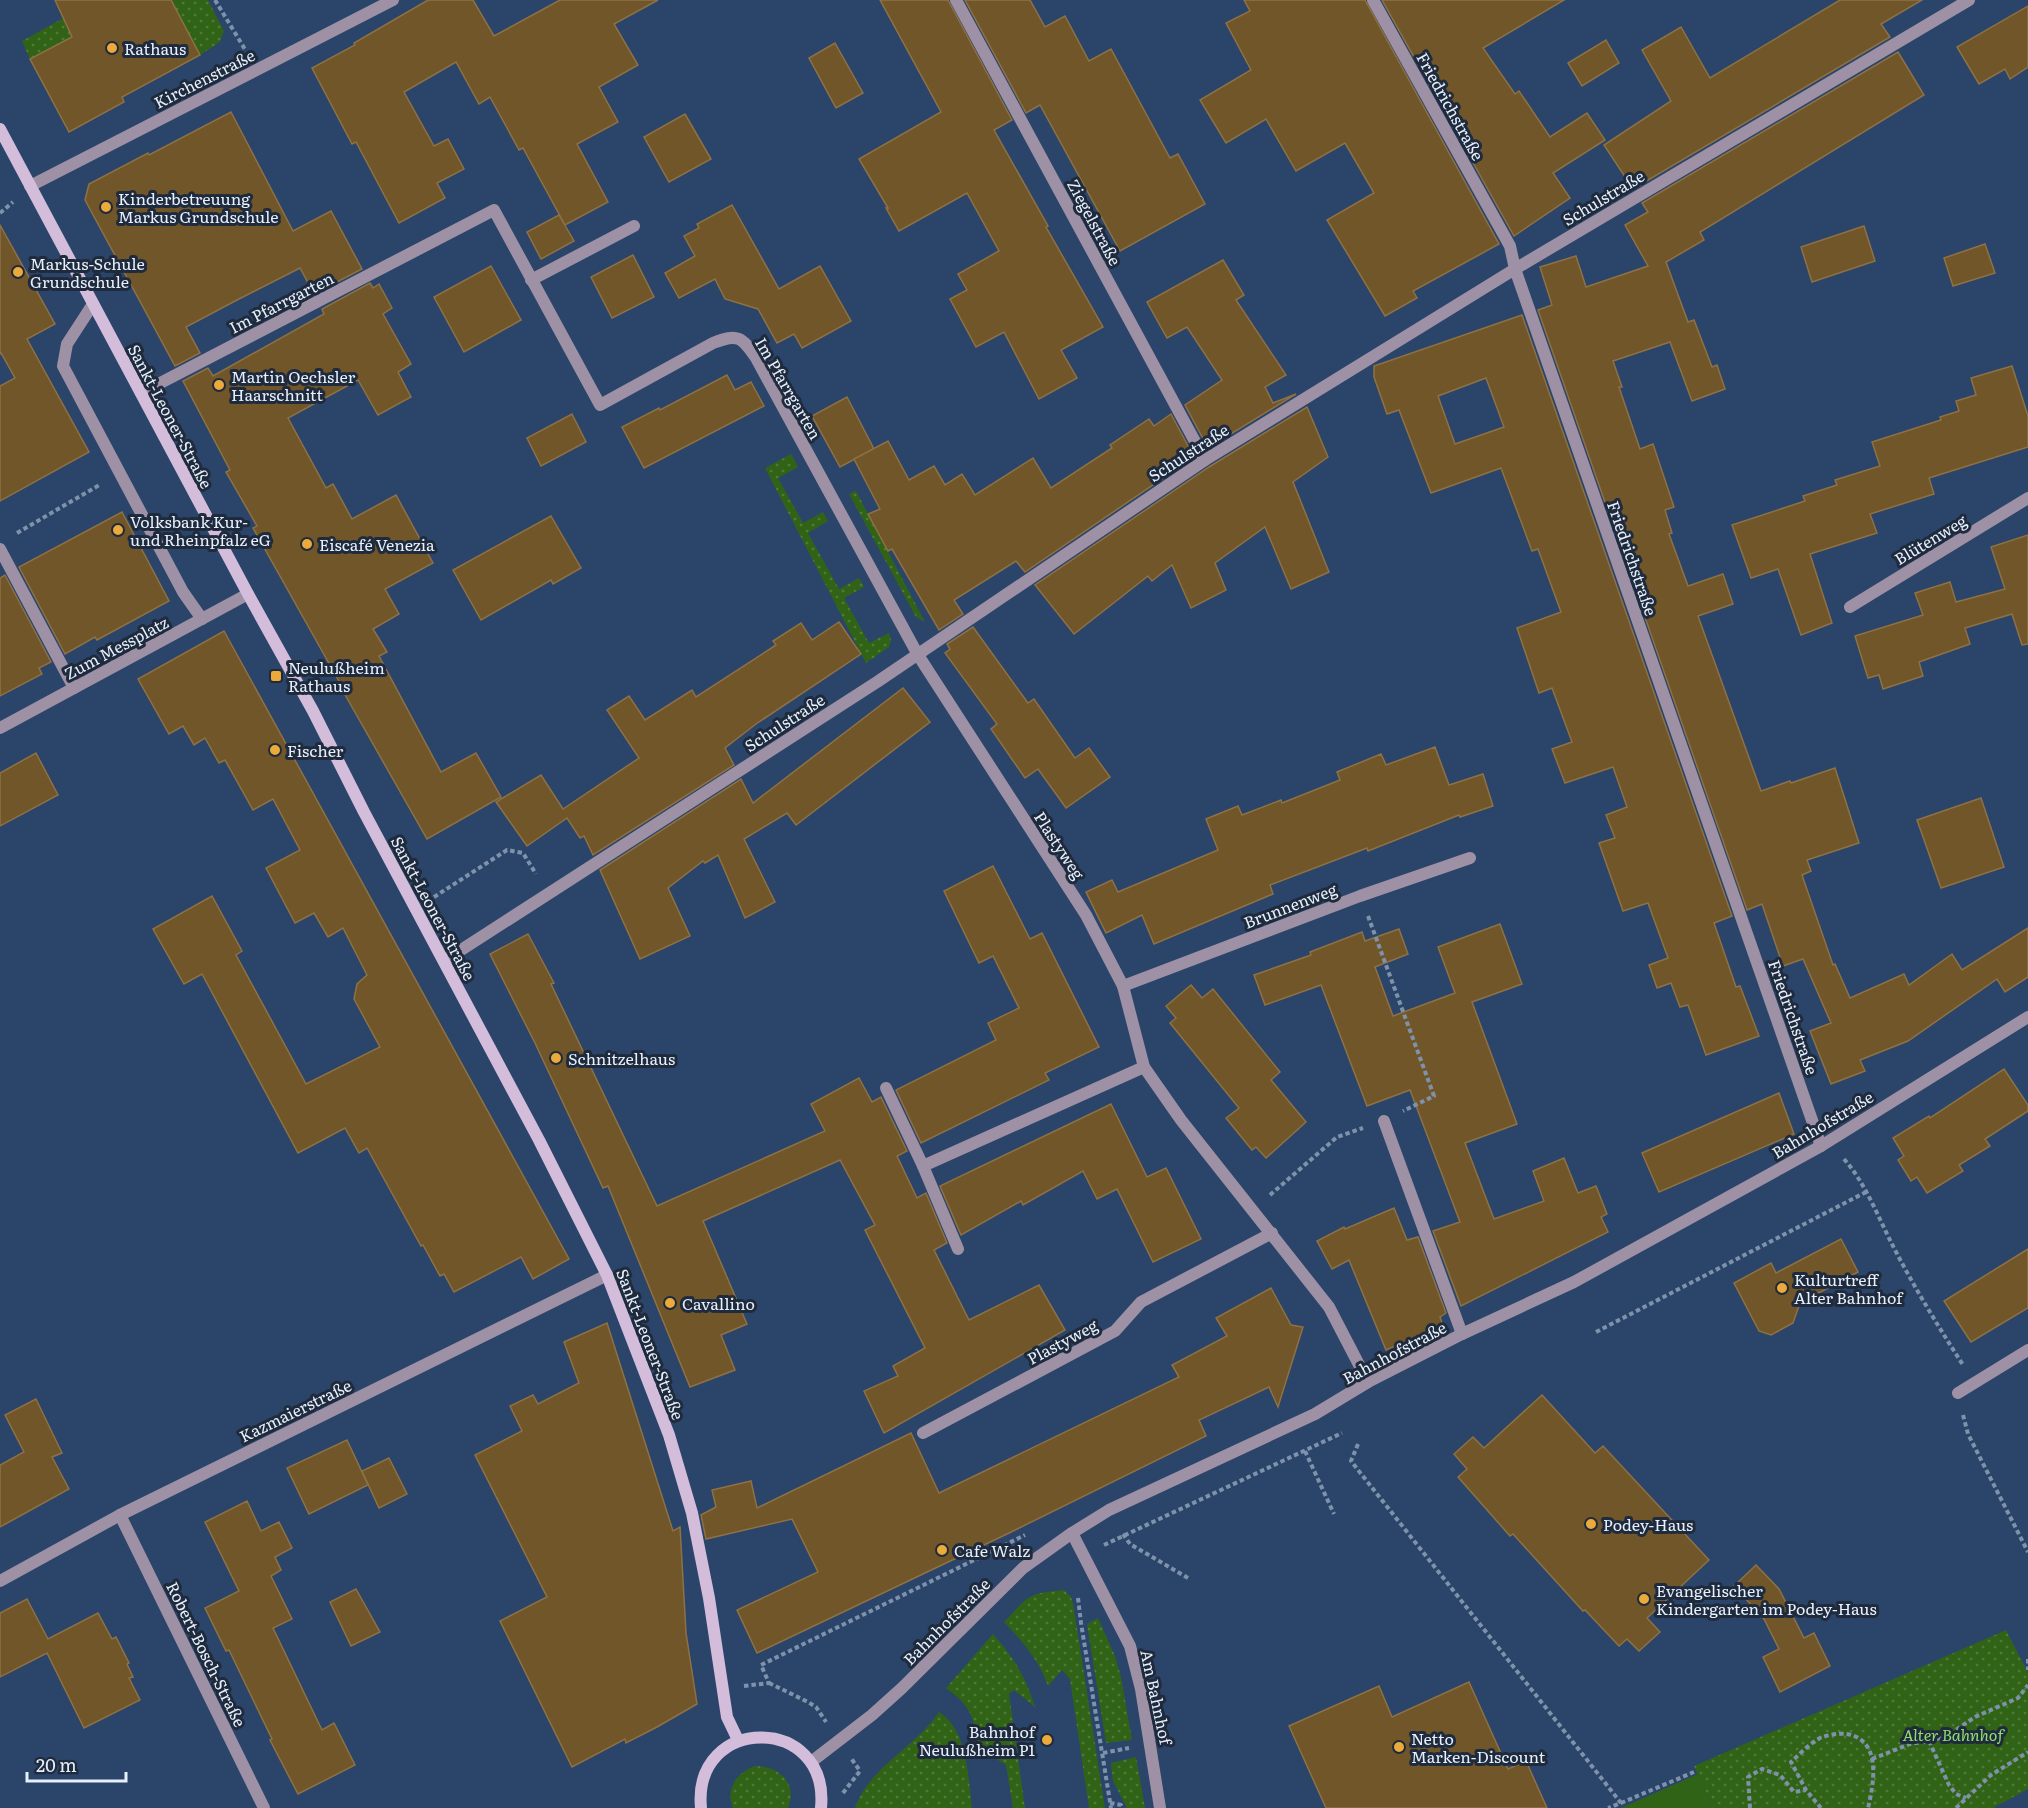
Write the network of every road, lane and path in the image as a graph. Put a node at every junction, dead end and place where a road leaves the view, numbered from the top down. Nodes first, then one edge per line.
1 (214, 0) edge
2 (393, 0) edge
3 (956, 0) edge
4 (1373, 0) edge
5 (1969, 0) edge
6 (256, 70) junction
7 (0, 129) edge
8 (30, 186) junction
9 (634, 226) dead end
10 (1515, 269) junction
11 (531, 280) junction
12 (93, 304) junction
13 (141, 393) junction
14 (1205, 460) junction
15 (120, 473) junction
16 (2028, 498) edge
17 (10, 537) dead end
18 (0, 549) edge
19 (248, 594) junction
20 (1850, 607) dead end
21 (201, 619) junction
22 (918, 655) junction
23 (74, 688) junction
24 (0, 728) edge
25 (1470, 858) dead end
26 (548, 894) junction
27 (1360, 896) junction
28 (416, 908) junction
29 (444, 961) junction
30 (1123, 986) junction
31 (2028, 1017) edge
32 (1144, 1067) junction
33 (886, 1089) dead end
34 (1384, 1121) junction
35 (1821, 1146) junction
36 (923, 1166) junction
37 (1866, 1191) junction
38 (1253, 1210) junction
39 (1272, 1233) junction
40 (958, 1249) dead end
41 (607, 1275) junction
42 (1596, 1332) dead end
43 (1462, 1334) junction
44 (2028, 1350) edge
45 (1368, 1382) junction
46 (1974, 1383) junction
47 (1958, 1393) joint
48 (923, 1433) dead end
49 (1342, 1433) dead end
50 (1358, 1444) dead end
51 (1305, 1450) junction
52 (1109, 1510) junction
53 (1334, 1514) dead end
54 (120, 1515) junction
55 (1072, 1533) junction
56 (1027, 1535) dead end
57 (1124, 1535) junction
58 (2028, 1552) edge
59 (1083, 1555) junction
60 (1188, 1578) dead end
61 (0, 1581) edge
62 (1078, 1589) dead end
63 (2028, 1659) edge
64 (2028, 1670) edge
65 (769, 1683) junction
66 (2028, 1685) edge
67 (722, 1689) junction
68 (738, 1740) junction
69 (840, 1741) junction
70 (1929, 1741) junction
71 (2028, 1752) edge
72 (1872, 1759) junction
73 (811, 1762) junction
74 (1694, 1772) dead end
75 (1806, 1790) junction
76 (1966, 1798) junction
77 (842, 1801) dead end
78 (1621, 1803) junction
79 (1111, 1806) edge
80 (264, 1808) edge
81 (701, 1808) edge
82 (820, 1808) edge
83 (1122, 1808) edge
84 (1160, 1808) edge
85 (1608, 1808) edge
86 (1750, 1808) edge
87 (1821, 1808) edge
88 (1868, 1808) edge
89 (1956, 1808) edge

1 - 6 path
2 - 6 street, Kirchenstraße
3 - 14 street, Ziegelstraße
4 - 10 street, Friedrichstraße
5 - 10 street, Schulstraße
6 - 8 street, Kirchenstraße
7 - 8 street, Sankt-Leoner-Straße
8 - 12 street, Sankt-Leoner-Straße
9 - 11 street
10 - 14 street, Schulstraße
10 - 35 street, Friedrichstraße
11 - 13 street, Im Pfarrgarten
11 - 22 street, Im Pfarrgarten
12 - 13 street, Sankt-Leoner-Straße
12 - 15 street
13 - 19 street, Sankt-Leoner-Straße
14 - 22 street, Schulstraße
15 - 17 path
15 - 21 street
16 - 20 street, Blütenweg
18 - 23 street
19 - 21 street, Zum Messplatz
19 - 28 street, Sankt-Leoner-Straße
21 - 23 street, Zum Messplatz
22 - 26 street, Schulstraße
22 - 30 street, Plastyweg
23 - 24 street, Zum Messplatz
25 - 27 street, Brunnenweg
26 - 28 path
26 - 29 street, Schulstraße
27 - 30 street, Brunnenweg
27 - 34 path
28 - 29 street, Sankt-Leoner-Straße
29 - 41 street, Sankt-Leoner-Straße
30 - 32 street, Plastyweg
31 - 35 street, Bahnhofstraße
32 - 36 street
32 - 38 street, Plastyweg
33 - 36 street
34 - 38 path
34 - 43 street
35 - 37 path
35 - 43 street, Bahnhofstraße
36 - 40 street
37 - 42 path
37 - 46 path
38 - 39 street, Plastyweg
39 - 45 street, Plastyweg
39 - 48 street, Plastyweg
41 - 54 street, Kazmaierstraße
41 - 67 street, Sankt-Leoner-Straße
43 - 45 street, Bahnhofstraße
44 - 46 street
45 - 52 street, Bahnhofstraße
46 - 47 street
47 - 58 path
49 - 51 path
50 - 78 path
51 - 53 path
51 - 57 path
52 - 55 street, Bahnhofstraße
52 - 57 path
54 - 61 street, Kazmaierstraße
54 - 80 street, Robert-Bosch-Straße
55 - 59 street, Am Bahnhof
55 - 69 street, Bahnhofstraße
56 - 65 path
57 - 59 path
57 - 60 path
59 - 84 street, Am Bahnhof
62 - 79 path
63 - 64 path
65 - 67 path
65 - 69 path
66 - 70 path
67 - 68 street, Sankt-Leoner-Straße
68 - 73 street
68 - 81 street
69 - 73 street, Bahnhofstraße
69 - 77 path
70 - 72 path
70 - 76 path
71 - 76 path
72 - 75 path
72 - 88 path
73 - 82 street
74 - 78 path
75 - 86 path
75 - 87 path
76 - 89 path
78 - 85 path
79 - 83 path

